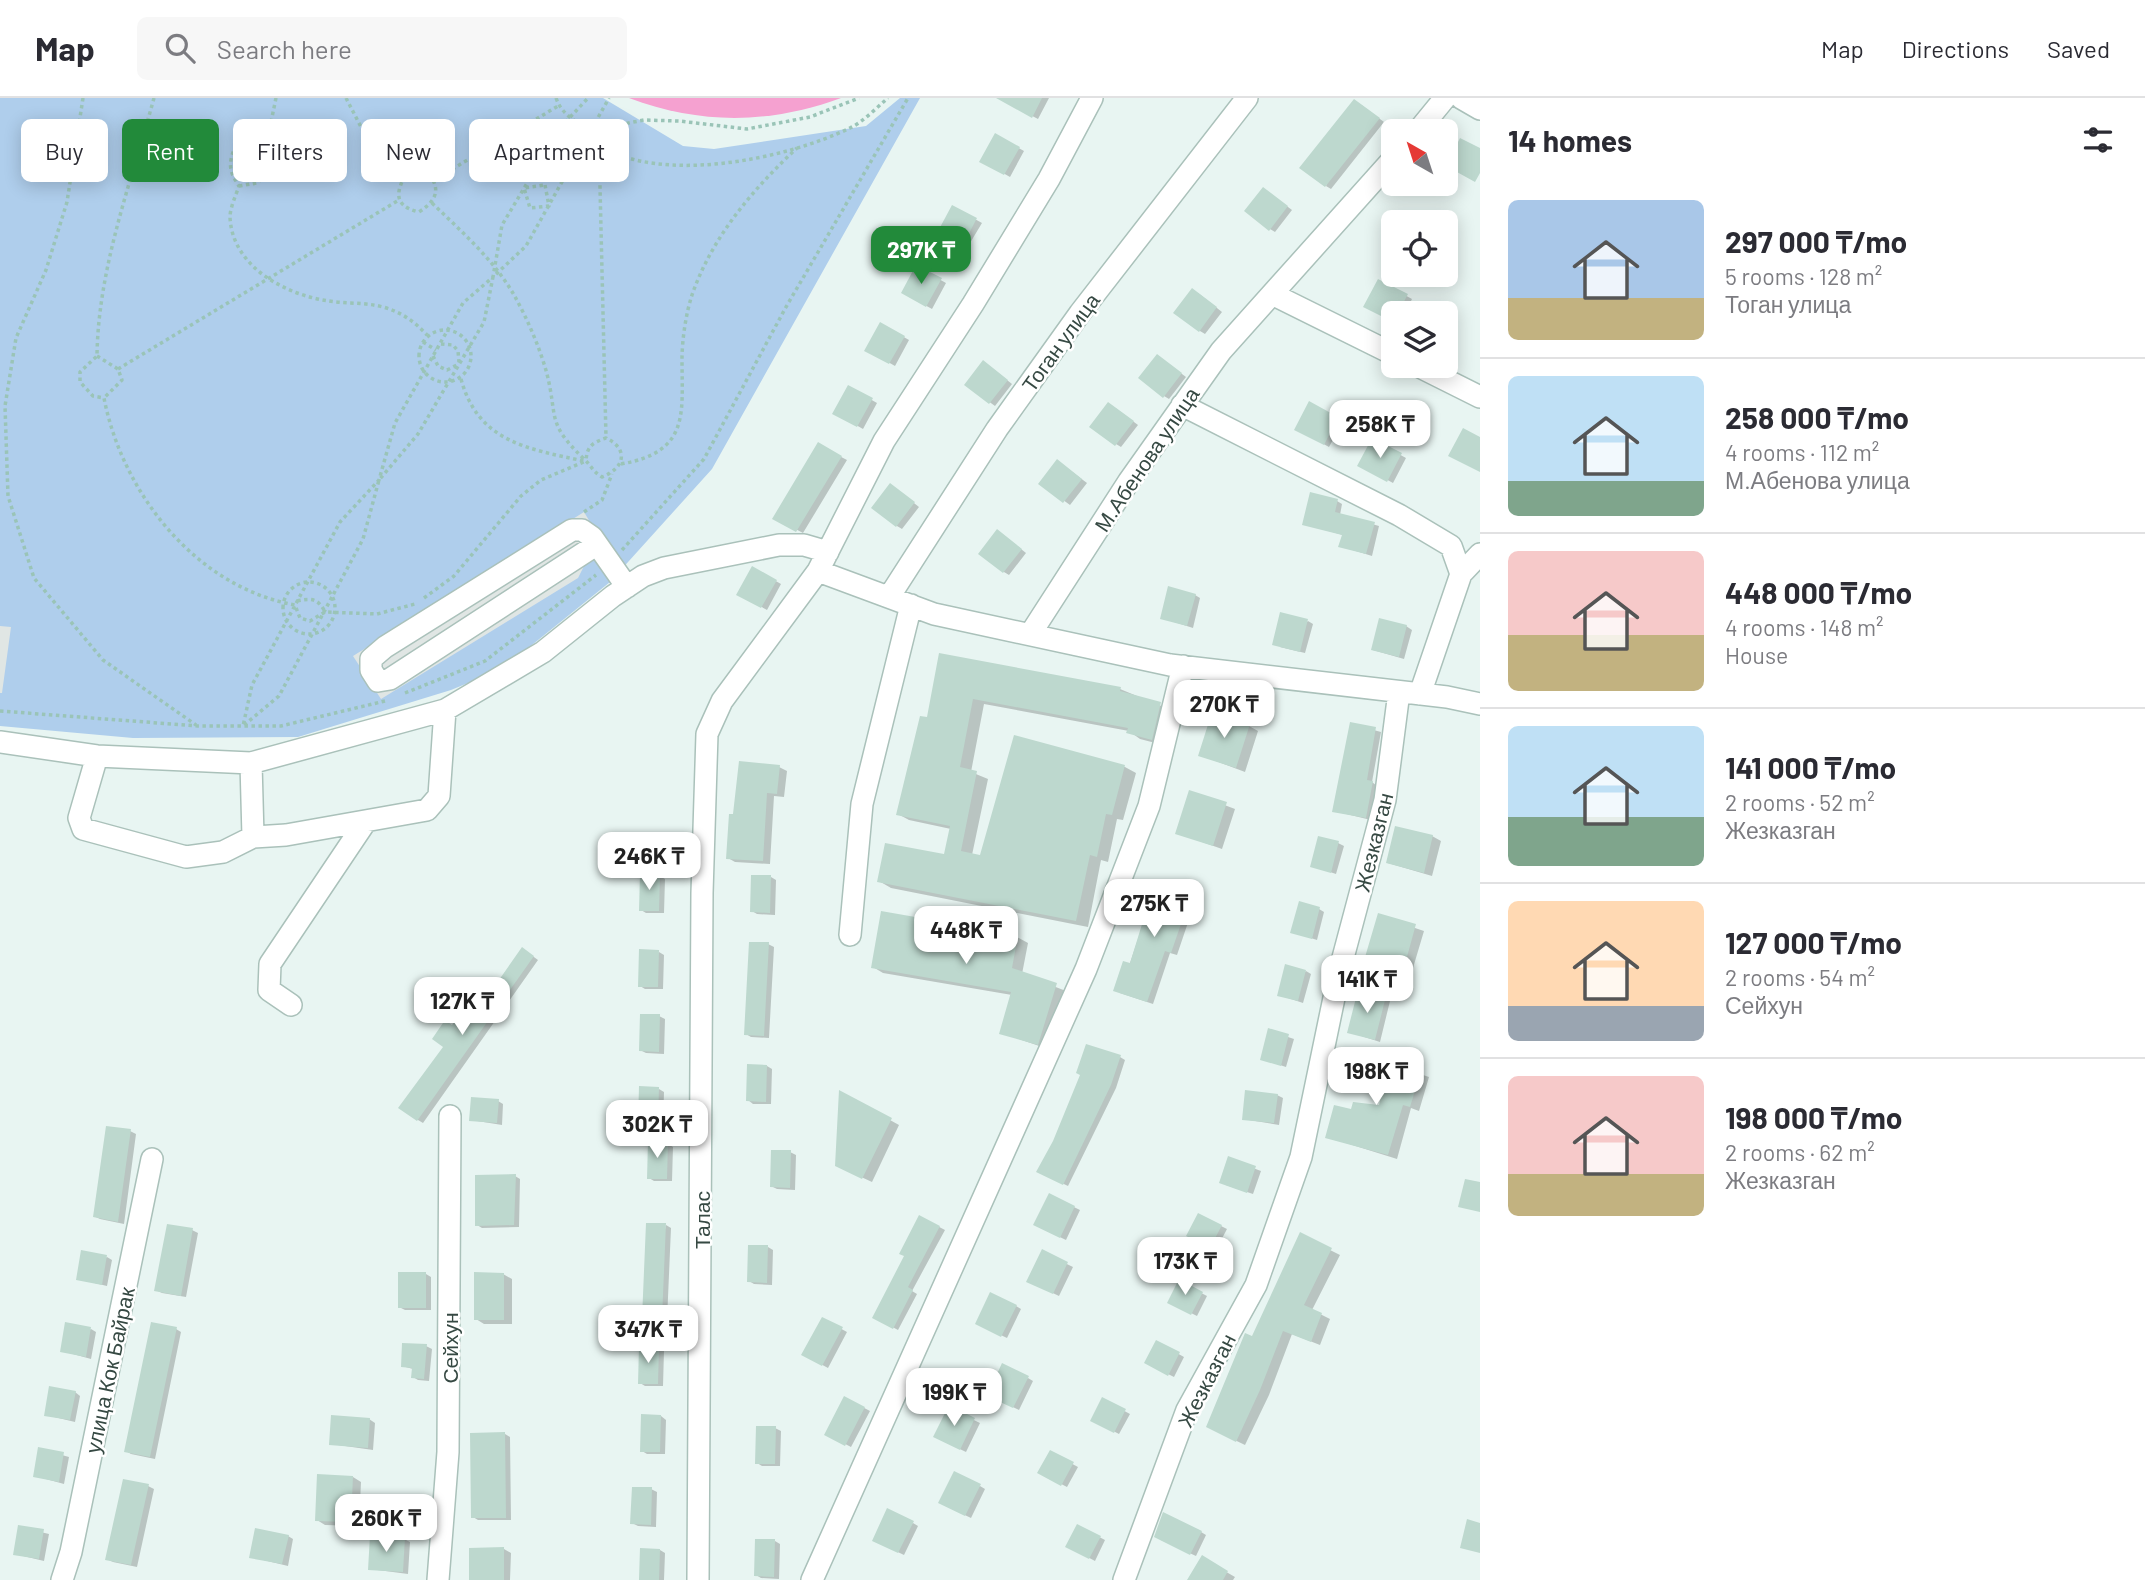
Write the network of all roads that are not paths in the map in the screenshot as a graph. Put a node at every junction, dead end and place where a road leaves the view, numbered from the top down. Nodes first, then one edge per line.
1 (1093, 98) edge
2 (1247, 98) edge
3 (1446, 98) edge
4 (1461, 98) edge
5 (1480, 109) edge
6 (1428, 119) edge
7 (1381, 172) edge
8 (1272, 295) junction
9 (1381, 348) edge
10 (1442, 378) edge
11 (1480, 397) edge
12 (1182, 405) junction
13 (596, 545) junction
14 (828, 552) junction
15 (1480, 554) edge
16 (818, 571) junction
17 (1461, 573) junction
18 (627, 587) junction
19 (889, 597) junction
20 (911, 605) junction
21 (1031, 633) junction
22 (1183, 666) junction
23 (1410, 693) junction
24 (1480, 704) edge
25 (445, 710) junction
26 (0, 741) edge
27 (97, 756) junction
28 (251, 763) junction
29 (366, 821) junction
30 (253, 837) junction
31 (850, 935) dead end
32 (291, 1005) dead end
33 (450, 1116) dead end
34 (152, 1158) dead end
35 (62, 1580) edge
36 (438, 1580) edge
37 (698, 1580) edge
38 (812, 1580) edge
39 (1124, 1580) edge

1 - 14 street
2 - 19 street, Тоган улица
3 - 6 street
4 - 5 street
7 - 8 street, М.Абенова улица
8 - 9 street
8 - 12 street, М.Абенова улица
10 - 11 street
12 - 17 street
12 - 21 street, М.Абенова улица
13 - 13 street
13 - 18 street
14 - 16 street
14 - 18 street
15 - 17 street
16 - 19 street
16 - 37 street, Талас
17 - 23 street, Жезказган
18 - 25 street
19 - 20 street
20 - 21 street
20 - 31 street
21 - 22 street
22 - 23 street
22 - 38 street
23 - 24 street
23 - 39 street, Жезказган
25 - 28 street
25 - 29 street
26 - 27 street
27 - 28 street
27 - 30 street
28 - 30 street
29 - 30 street
29 - 32 street
33 - 36 street, Сейхун
34 - 35 street, улица Кок Байрак

